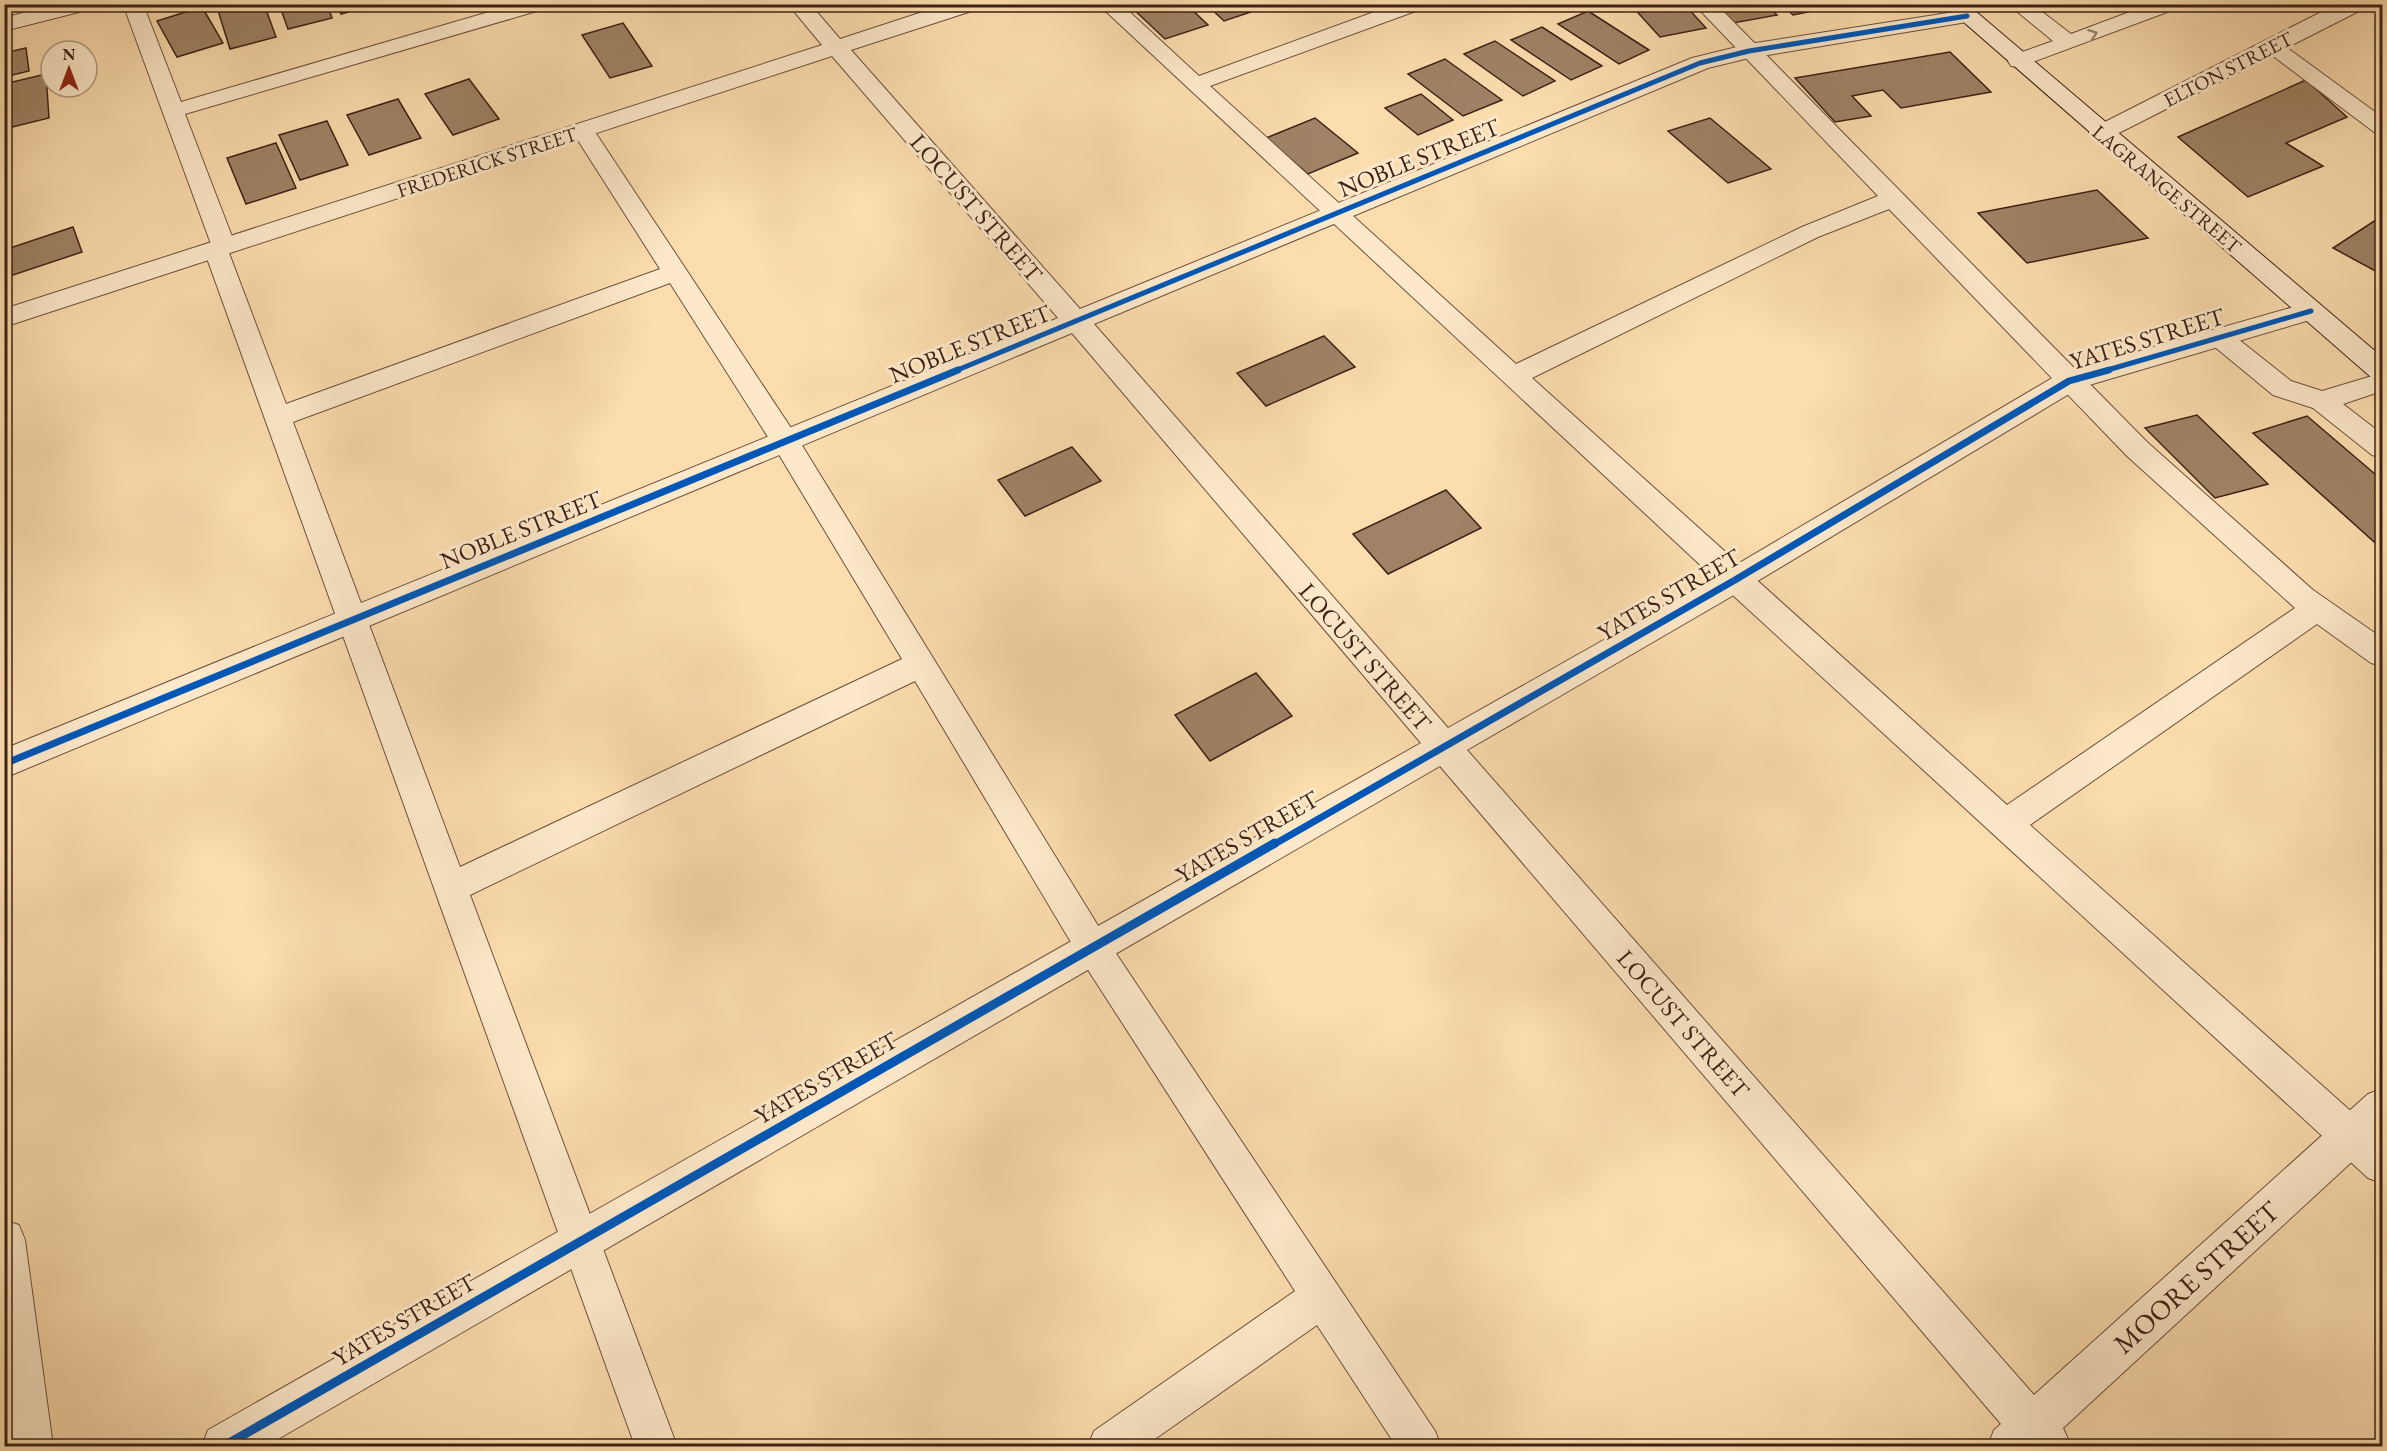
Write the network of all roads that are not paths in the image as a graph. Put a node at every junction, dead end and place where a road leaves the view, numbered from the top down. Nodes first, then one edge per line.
1 (83, 4) edge
2 (133, 4) edge
3 (540, 4) edge
4 (798, 4) edge
5 (970, 4) edge
6 (1108, 4) edge
7 (1417, 4) edge
8 (1704, 4) edge
9 (2018, 4) edge
10 (2171, 4) edge
11 (2355, 4) edge
12 (1960, 10) edge
13 (4, 25) edge
14 (2069, 44) junction
15 (2272, 46) junction
16 (835, 48) junction
17 (1749, 51) junction
18 (2019, 62) junction
19 (1196, 84) junction
20 (173, 111) junction
21 (2382, 127) edge
22 (583, 130) junction
23 (2101, 133) junction
24 (1892, 199) junction
25 (1338, 213) junction
26 (220, 248) junction
27 (676, 272) junction
28 (2311, 311) junction
29 (4, 318) edge
30 (1076, 321) junction
31 (2219, 337) junction
32 (2382, 371) edge
33 (1515, 376) junction
34 (2069, 381) junction
35 (2382, 382) edge
36 (2322, 401) junction
37 (277, 417) junction
38 (785, 441) junction
39 (2382, 448) edge
40 (1735, 580) junction
41 (2318, 608) junction
42 (352, 621) junction
43 (2382, 654) edge
44 (921, 664) junction
45 (1444, 747) junction
46 (4, 764) edge
47 (2006, 824) junction
48 (451, 888) junction
49 (1093, 948) junction
50 (2382, 1108) edge
51 (2352, 1135) junction
52 (2382, 1164) edge
53 (4, 1240) edge
54 (581, 1241) junction
55 (1322, 1297) junction
56 (2030, 1440) edge
57 (31, 1446) edge
58 (224, 1446) edge
59 (656, 1446) edge
60 (1109, 1446) edge
61 (1420, 1446) edge

1 - 13 street
2 - 20 lane
3 - 20 lane
4 - 16 street, LOCUST STREET
5 - 16 street, FREDERICK STREET
6 - 19 lane
7 - 19 lane
8 - 17 lane
9 - 14 lane
14 -> 10 lane
11 - 15 street, ELTON STREET
12 - 17 street, NOBLE STREET
12 - 18 street, LAGRANGE STREET
14 - 18 lane
15 - 21 lane
15 - 23 street, ELTON STREET
16 - 22 street, FREDERICK STREET
16 - 30 street, LOCUST STREET
17 - 24 lane
17 - 25 street, NOBLE STREET
18 - 23 street, LAGRANGE STREET
19 - 25 lane
20 - 26 lane
22 - 26 street, FREDERICK STREET
22 - 27 lane
23 - 28 street, LAGRANGE STREET
24 - 33 lane
24 - 34 lane
25 - 30 street, NOBLE STREET
25 - 33 lane
26 - 29 street, FREDERICK STREET
26 - 37 lane
27 - 37 lane
27 - 38 lane
28 - 31 street, YATES STREET
28 - 32 street, LAGRANGE STREET
30 - 38 street, NOBLE STREET
30 - 45 street, LOCUST STREET
31 - 34 street, YATES STREET
31 - 36 lane
33 - 40 lane
34 - 40 street, YATES STREET
34 - 41 lane
35 - 36 lane
36 - 39 lane
37 - 42 lane
38 - 42 street, NOBLE STREET
38 - 44 lane
40 - 45 street, YATES STREET
40 - 47 lane
41 - 43 lane
41 - 47 lane
42 - 46 street, NOBLE STREET
42 - 48 lane
44 - 48 lane
44 - 49 lane
45 - 49 street, YATES STREET
45 - 56 street, LOCUST STREET
47 - 51 lane
48 - 54 lane
49 - 54 street, YATES STREET
49 - 55 lane
50 - 51 street, MOORE STREET
51 - 52 lane
51 - 56 street, MOORE STREET
53 - 57 street
54 - 58 street, YATES STREET
54 - 59 lane
55 - 60 lane
55 - 61 lane

